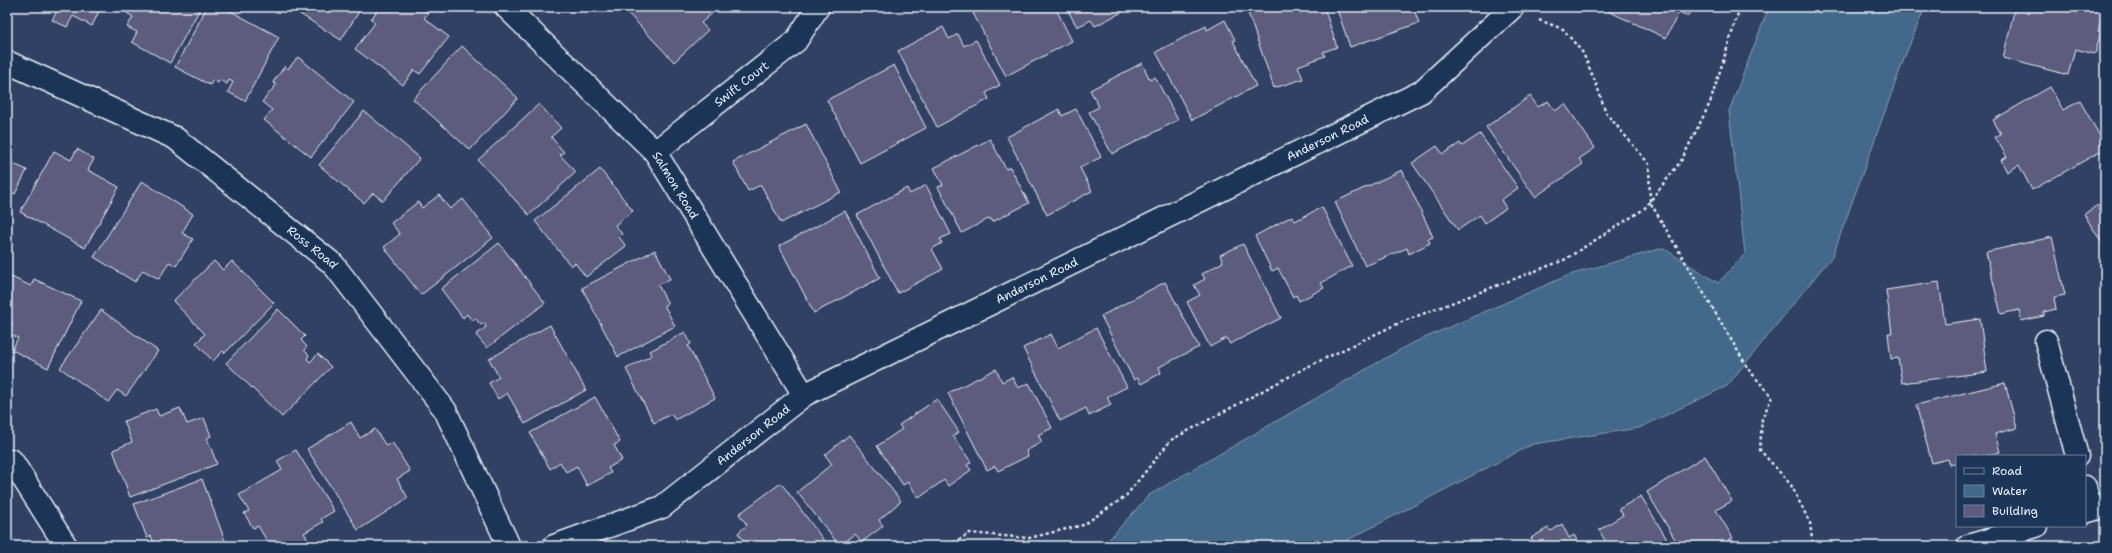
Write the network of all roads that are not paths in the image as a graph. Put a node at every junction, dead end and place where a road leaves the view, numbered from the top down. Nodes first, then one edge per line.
1 (506, 7) edge
2 (818, 7) edge
3 (1513, 8) edge
4 (7, 62) edge
5 (655, 152) junction
6 (2046, 342) dead end
7 (804, 395) junction
8 (2077, 455) edge
9 (12, 461) dead end
10 (2086, 489) edge
11 (2094, 509) edge
12 (2033, 527) edge
13 (66, 546) edge
14 (509, 546) edge
15 (554, 546) edge
16 (1968, 546) edge

1 - 5 street, Salmon Road
2 - 5 street, Swift Court
3 - 7 street, Anderson Road
4 - 14 street, Ross Road
5 - 7 street, Salmon Road
6 - 8 street
7 - 15 street, Anderson Road
9 - 13 street
10 - 11 street
12 - 16 street

